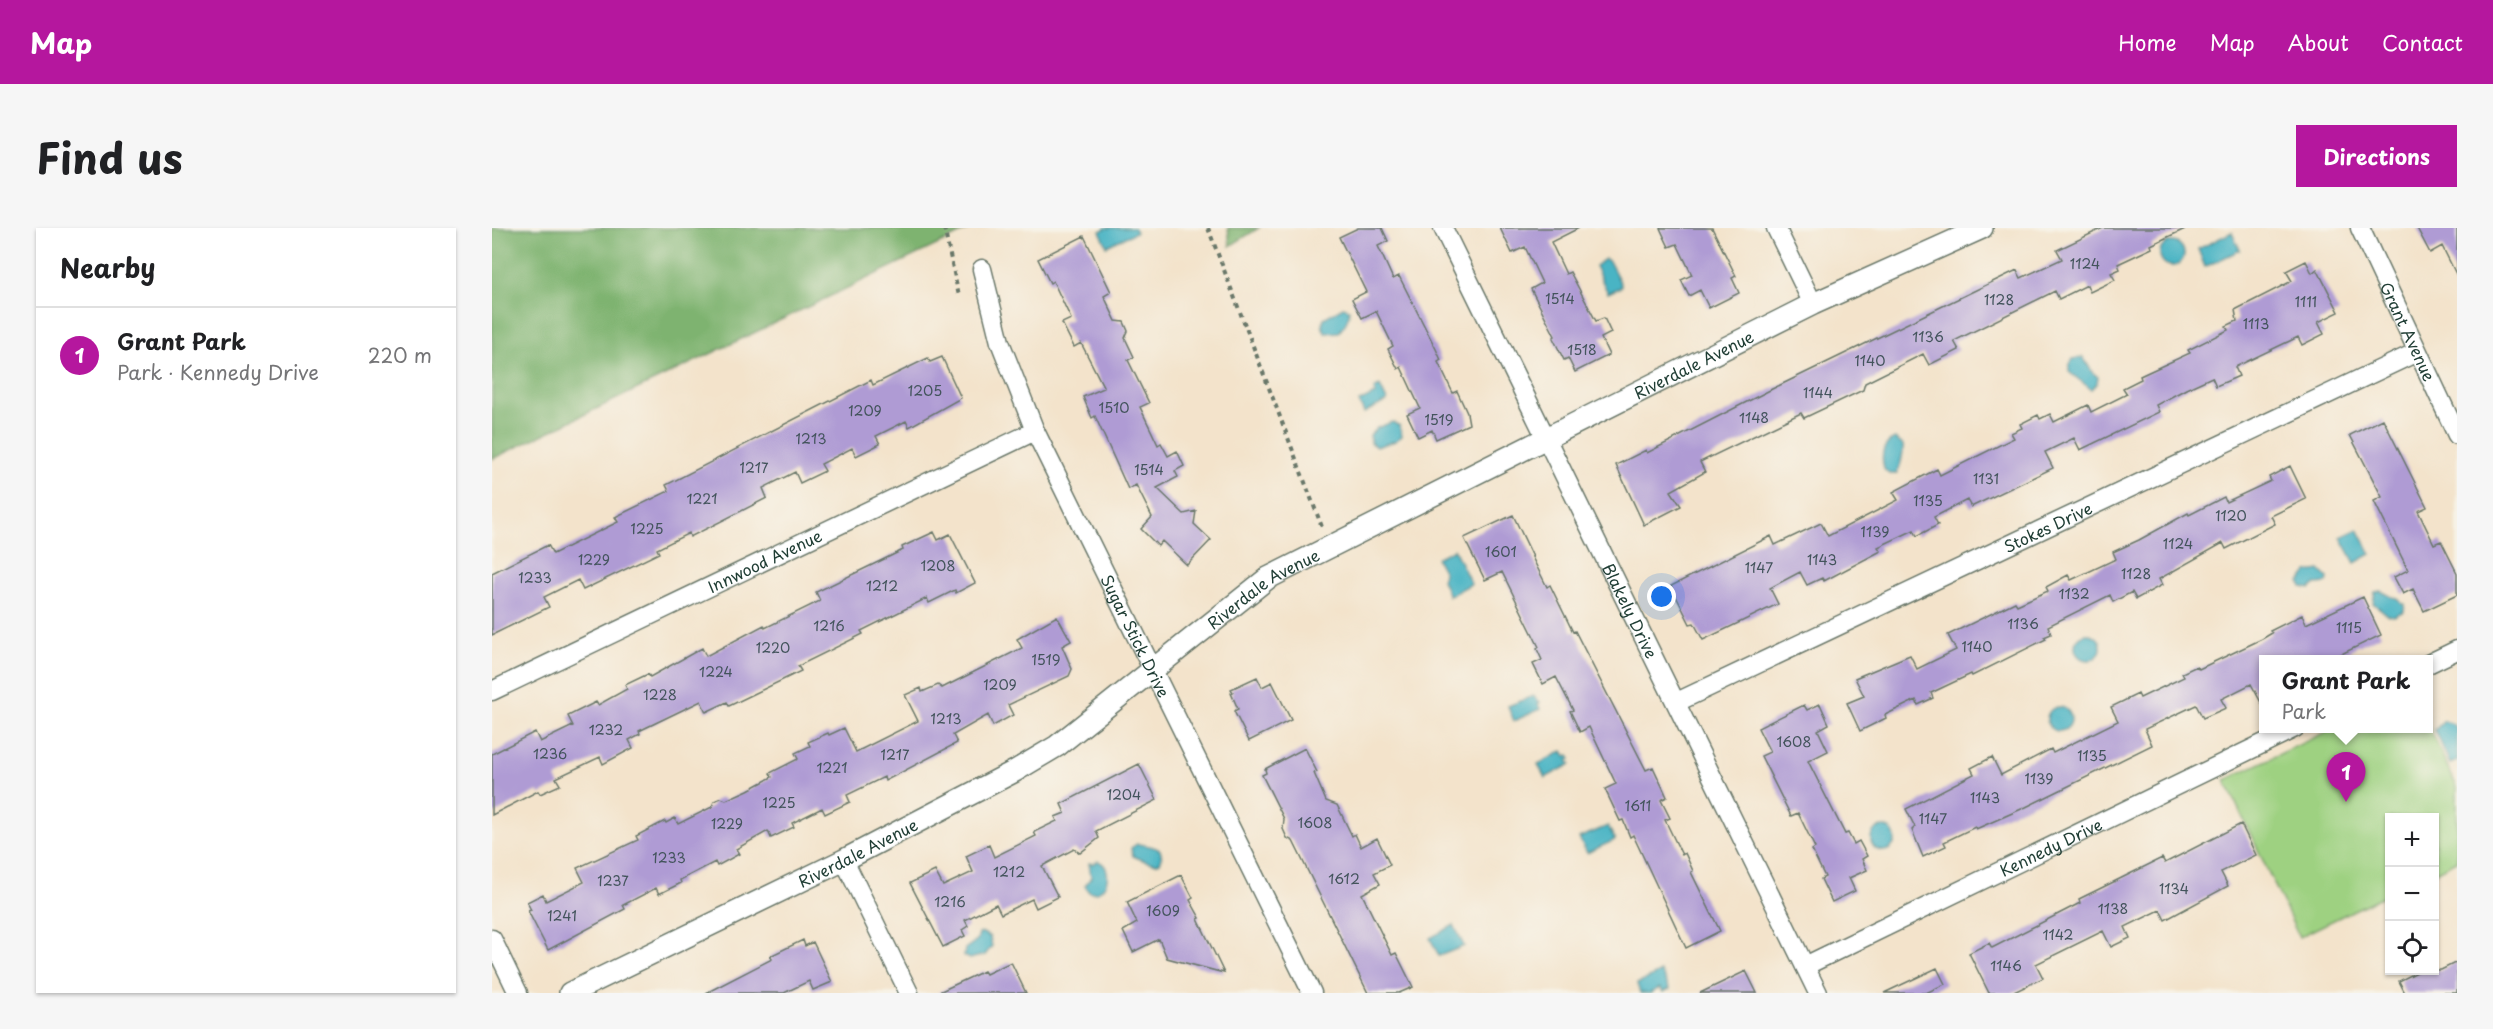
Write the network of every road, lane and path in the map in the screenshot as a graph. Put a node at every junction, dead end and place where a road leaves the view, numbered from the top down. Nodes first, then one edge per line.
1 (944, 228) edge
2 (1208, 228) edge
3 (1443, 228) edge
4 (1776, 228) edge
5 (1982, 228) edge
6 (2360, 228) edge
7 (982, 269) dead end
8 (959, 296) dead end
9 (1813, 304) junction
10 (2416, 352) junction
11 (1035, 431) junction
12 (2457, 435) edge
13 (1545, 438) junction
14 (1329, 547) junction
15 (2457, 650) edge
16 (2433, 662) edge
17 (1154, 670) junction
18 (492, 691) edge
19 (1677, 702) junction
20 (2287, 733) edge
21 (844, 860) junction
22 (492, 939) edge
23 (1805, 966) junction
24 (518, 993) edge
25 (570, 993) edge
26 (909, 993) edge
27 (1312, 993) edge
28 (1818, 993) edge

1 - 8 path
2 - 14 path
3 - 13 street, Blakely Drive
4 - 9 street
5 - 9 street, Riverdale Avenue
6 - 10 street, Grant Avenue
7 - 11 street, Sugar Stick Drive
9 - 13 street, Riverdale Avenue
10 - 12 street, Grant Avenue
10 - 19 street, Stokes Drive
11 - 17 street, Sugar Stick Drive
11 - 18 street, Innwood Avenue
13 - 14 street, Riverdale Avenue
13 - 19 street, Blakely Drive
14 - 17 street, Riverdale Avenue
15 - 16 street
17 - 21 street, Riverdale Avenue
17 - 27 street, Sugar Stick Drive
19 - 23 street, Blakely Drive
20 - 23 street, Kennedy Drive
21 - 25 street, Riverdale Avenue
21 - 26 street
22 - 24 street
23 - 28 street, Blakely Drive

